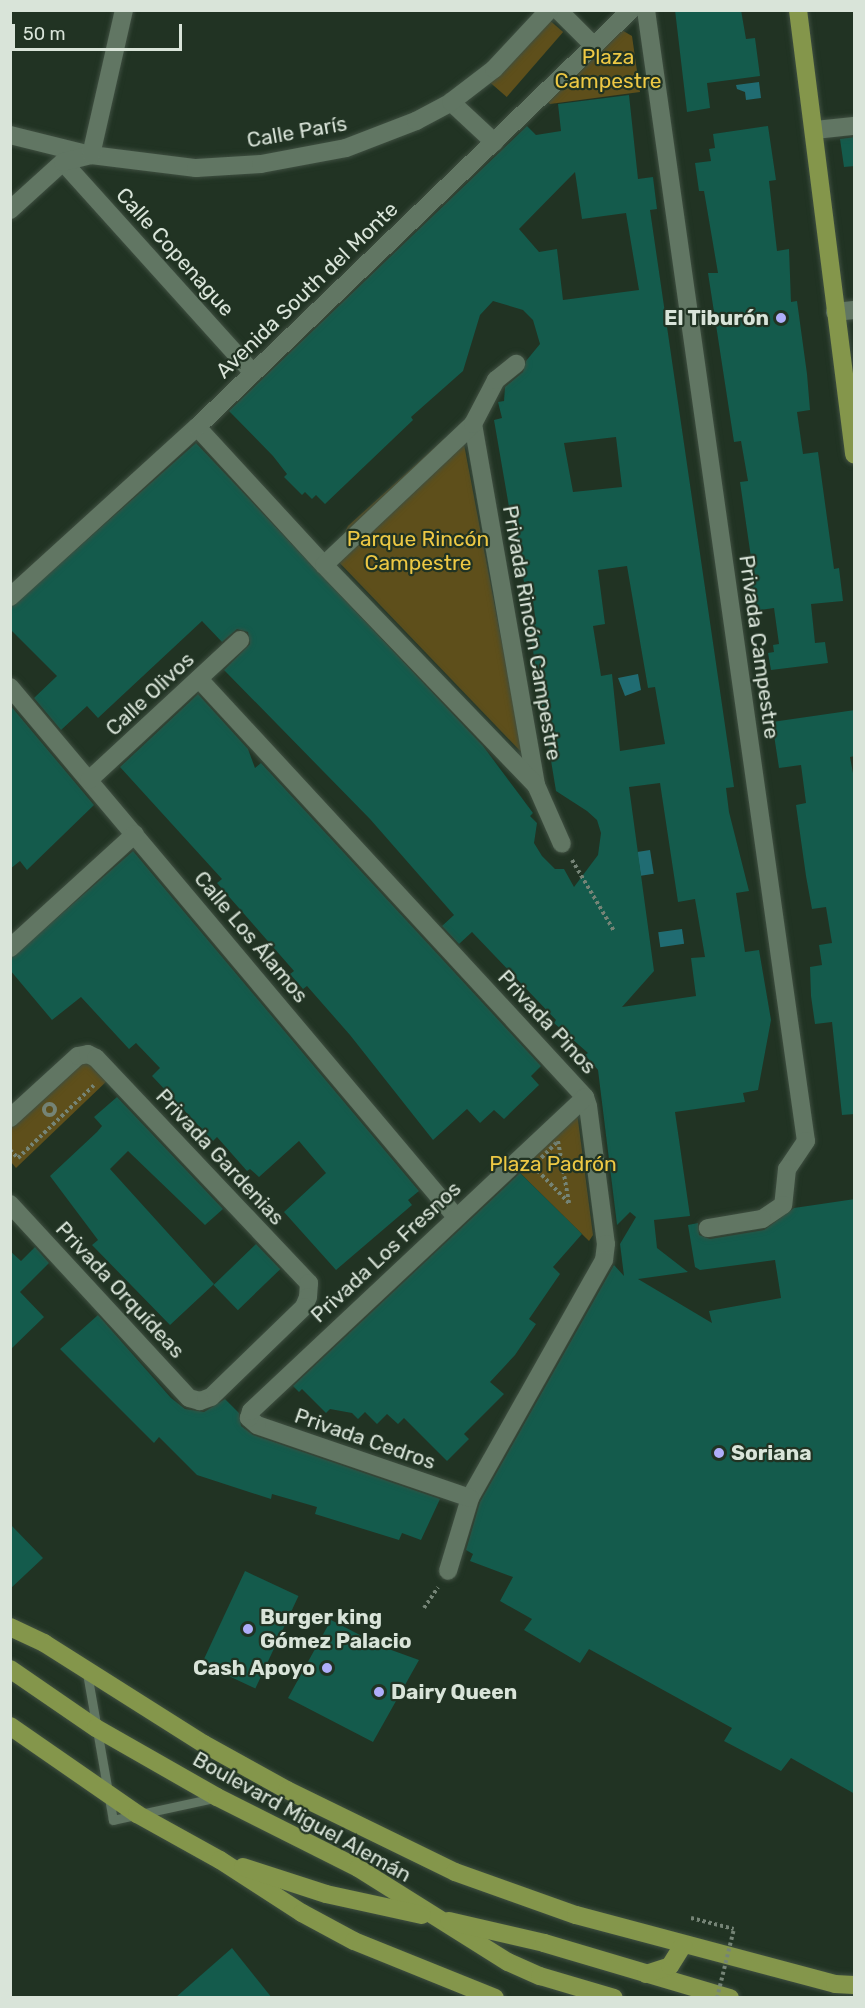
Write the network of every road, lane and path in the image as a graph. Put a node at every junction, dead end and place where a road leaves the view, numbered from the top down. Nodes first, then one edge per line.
1 (124, 10) edge
2 (549, 10) edge
3 (558, 10) edge
4 (631, 10) edge
5 (646, 10) edge
6 (798, 10) edge
7 (594, 46) junction
8 (451, 102) junction
9 (855, 126) edge
10 (815, 130) junction
11 (10, 135) edge
12 (494, 142) junction
13 (91, 155) junction
14 (63, 162) junction
15 (10, 210) edge
16 (855, 310) edge
17 (835, 312) junction
18 (516, 364) dead end
19 (253, 373) junction
20 (472, 424) junction
21 (197, 427) junction
22 (855, 454) edge
23 (324, 565) junction
24 (10, 597) edge
25 (240, 640) dead end
26 (200, 679) junction
27 (10, 687) edge
28 (89, 780) junction
29 (536, 785) junction
30 (135, 834) junction
31 (562, 844) joint
32 (614, 931) dead end
33 (10, 948) edge
34 (585, 1097) junction
35 (53, 1113) dead end
36 (10, 1118) edge
37 (58, 1119) dead end
38 (10, 1150) edge
39 (18, 1158) dead end
40 (569, 1203) joint
41 (10, 1204) edge
42 (456, 1217) junction
43 (708, 1228) dead end
44 (200, 1401) joint
45 (249, 1418) joint
46 (470, 1498) junction
47 (448, 1571) dead end
48 (10, 1627) edge
49 (10, 1669) edge
50 (87, 1673) junction
51 (11, 1728) edge
52 (96, 1728) junction
53 (107, 1794) junction
54 (217, 1797) junction
55 (137, 1814) junction
56 (220, 1860) junction
57 (434, 1918) junction
58 (691, 1918) dead end
59 (683, 1945) junction
60 (646, 1974) junction
61 (855, 1985) edge
62 (495, 1998) edge
63 (614, 1998) edge
64 (717, 1998) edge
65 (730, 1998) edge

1 - 13 street
2 - 8 street, Calle París
3 - 7 street
4 - 7 street, Avenida South del Monte
5 - 43 street, Privada Campestre
6 - 10 highway
7 - 12 street, Avenida South del Monte
8 - 12 street
8 - 13 street, Calle París
9 - 10 street
10 - 17 highway
11 - 13 street, Calle París
12 - 19 street, Avenida South del Monte
13 - 14 street
14 - 15 street
14 - 19 street, Calle Copenague
16 - 17 street
17 - 22 highway
18 - 20 street
19 - 21 street, Avenida South del Monte
20 - 23 street
20 - 29 street, Privada Rincón Campestre
21 - 23 street
21 - 24 street, Avenida South del Monte
23 - 29 street
25 - 26 street, Calle Olivos
26 - 28 street, Calle Olivos
26 - 34 street, Privada Pinos
27 - 28 street, Calle Los Álamos
28 - 30 street, Calle Los Álamos
29 - 31 street, Privada Rincón Campestre
30 - 33 street
30 - 42 street, Calle Los Álamos
31 - 32 path
34 - 42 street, Privada Los Fresnos
34 - 46 street, Privada Pinos
35 - 37 path
36 - 44 street, Privada Gardenias
38 - 39 path
40 - 40 path
41 - 44 street, Privada Orquídeas
42 - 45 street, Privada Los Fresnos
45 - 46 street, Privada Cedros
46 - 47 street, Privada Pinos
48 - 50 highway
49 - 52 highway, Boulevard Miguel Alemán
50 - 52 lane
50 - 59 highway
51 - 53 highway
52 - 53 lane
52 - 54 highway, Boulevard Miguel Alemán
53 - 55 highway
54 - 55 lane
54 - 57 highway, Boulevard Miguel Alemán
55 - 56 highway
56 - 57 highway
56 - 62 highway
57 - 60 highway
57 - 63 highway, Boulevard Miguel Alemán
58 - 64 path, bridge
59 - 60 highway
59 - 61 highway
60 - 65 highway

